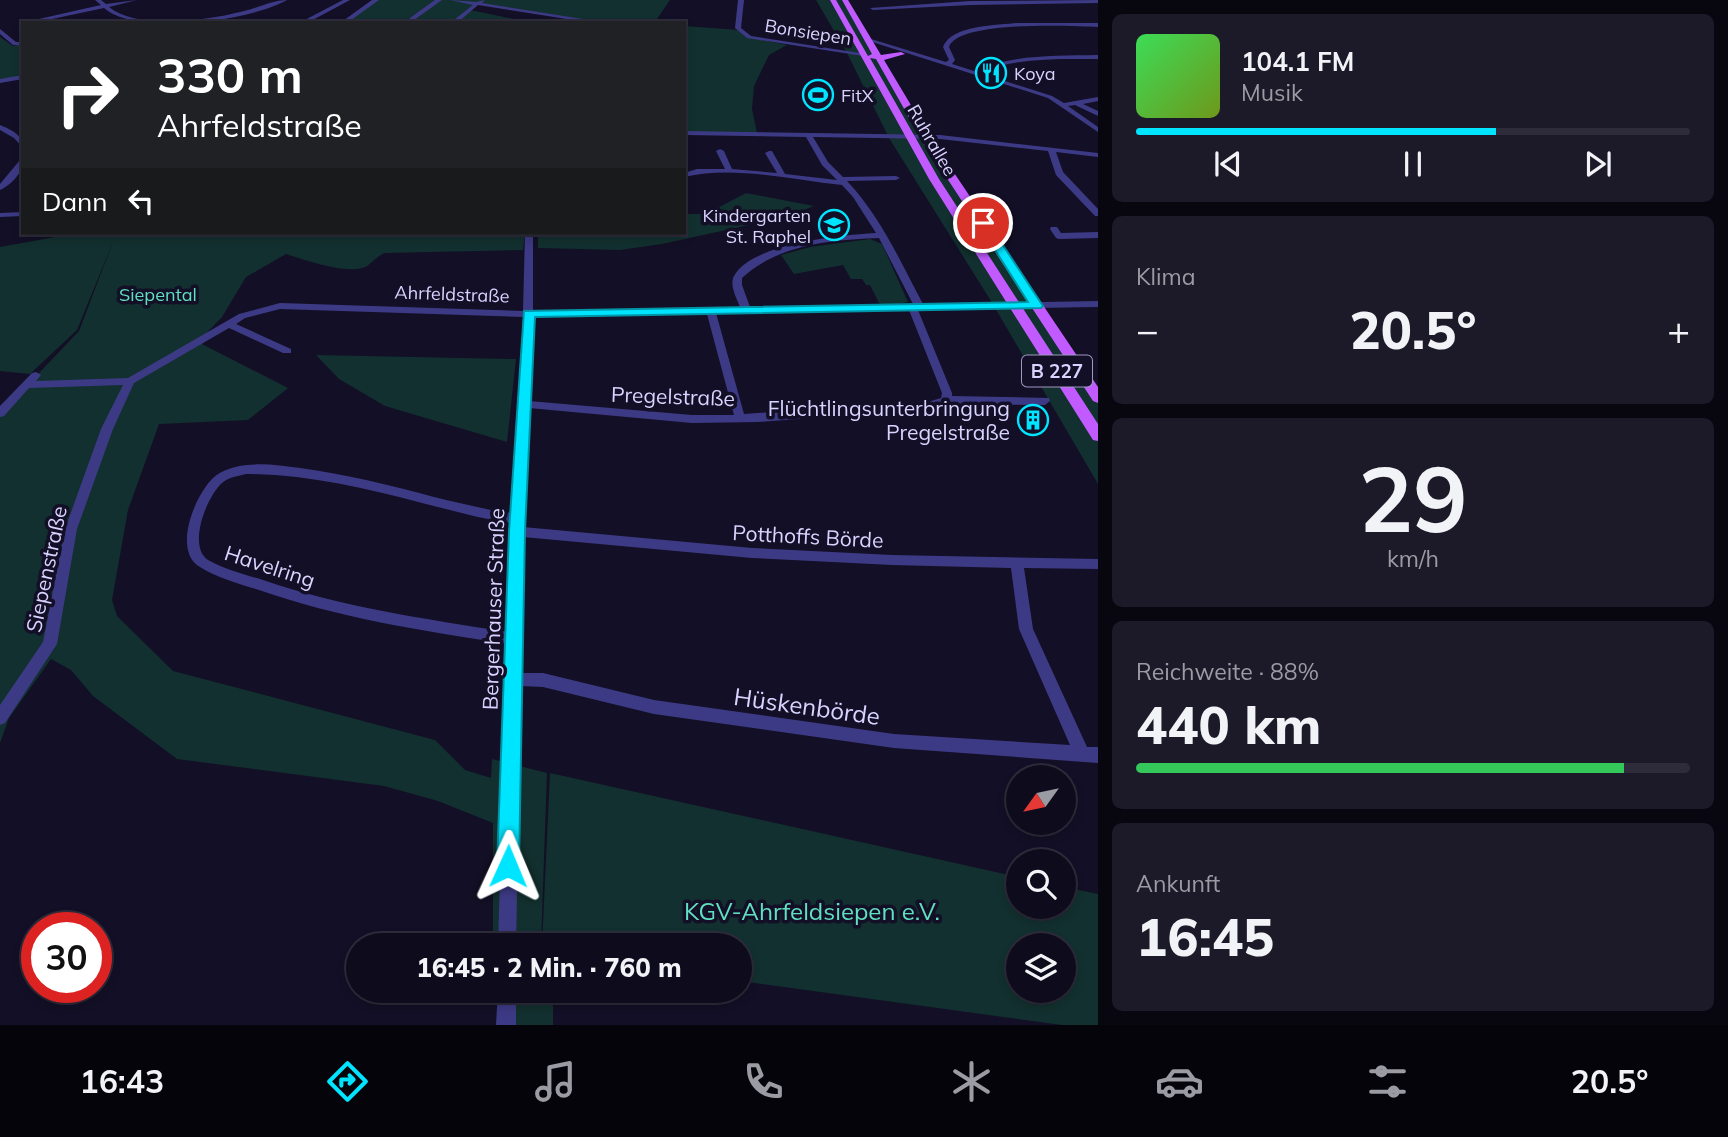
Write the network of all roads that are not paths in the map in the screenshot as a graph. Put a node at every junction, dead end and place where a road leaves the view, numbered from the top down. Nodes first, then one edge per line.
1 (134, 0) edge
2 (284, 0) edge
3 (347, 0) edge
4 (376, 0) edge
5 (439, 0) edge
6 (453, 0) edge
7 (741, 0) edge
8 (833, 0) edge
9 (845, 0) edge
10 (1084, 0) edge
11 (480, 1) edge
12 (1098, 1) edge
13 (100, 3) edge
14 (873, 8) dead end
15 (32, 21) edge
16 (306, 21) edge
17 (346, 21) edge
18 (409, 21) edge
19 (455, 21) edge
20 (593, 21) edge
21 (21, 24) edge
22 (14, 25) dead end
23 (1098, 25) edge
24 (2, 29) edge
25 (869, 40) junction
26 (856, 42) junction
27 (21, 44) edge
28 (874, 49) junction
29 (863, 54) junction
30 (901, 54) junction
31 (916, 56) junction
32 (1098, 57) edge
33 (880, 58) junction
34 (947, 65) junction
35 (974, 73) junction
36 (21, 77) edge
37 (0, 81) edge
38 (21, 83) edge
39 (1098, 99) edge
40 (1078, 104) junction
41 (1065, 105) junction
42 (1098, 114) edge
43 (0, 127) edge
44 (1098, 130) edge
45 (686, 133) edge
46 (808, 134) junction
47 (910, 137) junction
48 (925, 137) junction
49 (21, 143) edge
50 (1051, 150) junction
51 (720, 151) dead end
52 (769, 153) dead end
53 (1098, 155) edge
54 (21, 165) edge
55 (730, 172) junction
56 (686, 174) edge
57 (783, 176) junction
58 (895, 178) dead end
59 (843, 181) junction
60 (0, 188) edge
61 (1097, 212) edge
62 (21, 214) edge
63 (0, 215) edge
64 (1054, 229) dead end
65 (529, 235) edge
66 (883, 235) junction
67 (1098, 235) edge
68 (1098, 304) edge
69 (1015, 306) junction
70 (1036, 306) junction
71 (917, 308) junction
72 (746, 310) junction
73 (711, 311) junction
74 (528, 313) junction
75 (228, 324) junction
76 (287, 351) dead end
77 (36, 375) dead end
78 (130, 381) junction
79 (26, 385) junction
80 (1098, 398) edge
81 (946, 400) junction
82 (1045, 401) dead end
83 (524, 404) junction
84 (0, 414) edge
85 (740, 418) junction
86 (1098, 436) edge
87 (518, 525) junction
88 (1017, 564) junction
89 (1098, 564) edge
90 (514, 639) junction
91 (513, 679) junction
92 (0, 718) edge
93 (1090, 754) edge
94 (507, 933) edge
95 (507, 1003) edge
96 (506, 1025) edge

1 - 13 street
2 - 13 street
3 - 16 street
4 - 17 street
5 - 18 street
6 - 11 street
7 - 29 street, Bonsiepen
8 - 26 main road, Ruhrallee / B 227
9 - 25 main road, Ruhrallee / B 227
10 - 12 street
10 - 14 street
11 - 19 street
11 - 20 street
13 - 15 street
21 - 22 street
23 - 34 street
24 - 27 street
25 - 28 main road, Ruhrallee / B 227
25 - 31 street
26 - 28 main road
26 - 29 main road, Ruhrallee / B 227
28 - 30 street
28 - 33 main road, Ruhrallee / B 227
29 - 33 main road
29 - 47 main road, Ruhrallee / B 227
30 - 31 street
30 - 33 main road
31 - 34 street
32 - 35 street
33 - 48 main road, Ruhrallee / B 227
34 - 35 street
35 - 41 street
36 - 37 street
37 - 38 street
39 - 40 street
40 - 41 street
40 - 42 street
41 - 44 street
43 - 49 street
45 - 46 street
46 - 47 street
46 - 59 street
47 - 48 street
47 - 69 main road, Ruhrallee / B 227
48 - 50 street
48 - 70 main road, Ruhrallee / B 227
50 - 53 street
50 - 61 street
51 - 55 street
52 - 57 street
54 - 60 street
55 - 56 street
55 - 57 street
57 - 59 street
58 - 59 street
59 - 66 street
62 - 63 street
64 - 67 street
65 - 74 street, Bergerhauser Straße
66 - 71 street
66 - 72 street
68 - 70 street, Ahrfeldstraße
69 - 70 street, Ahrfeldstraße
69 - 71 street, Ahrfeldstraße
69 - 86 main road, Ruhrallee / B 227
70 - 80 main road, Ruhrallee / B 227
71 - 72 street, Ahrfeldstraße
71 - 81 street
72 - 73 street, Ahrfeldstraße
73 - 74 street, Ahrfeldstraße
73 - 85 street
74 - 75 street, Ahrfeldstraße
74 - 83 street, Bergerhauser Straße
75 - 76 street
75 - 78 street, Ahrfeldstraße
77 - 79 street
78 - 79 street, Ahrfeldstraße
78 - 92 street, Siepenstraße
79 - 84 street
81 - 82 street, Pregelstraße
81 - 85 street, Pregelstraße
83 - 85 street, Pregelstraße
83 - 87 street, Bergerhauser Straße
87 - 88 street, Potthoffs Börde
87 - 90 street, Bergerhauser Straße
87 - 90 street, Havelring
88 - 89 street, Potthoffs Börde
88 - 93 street
90 - 91 street, Bergerhauser Straße
91 - 93 street, Hüskenbörde
91 - 94 street, Bergerhauser Straße
95 - 96 street

